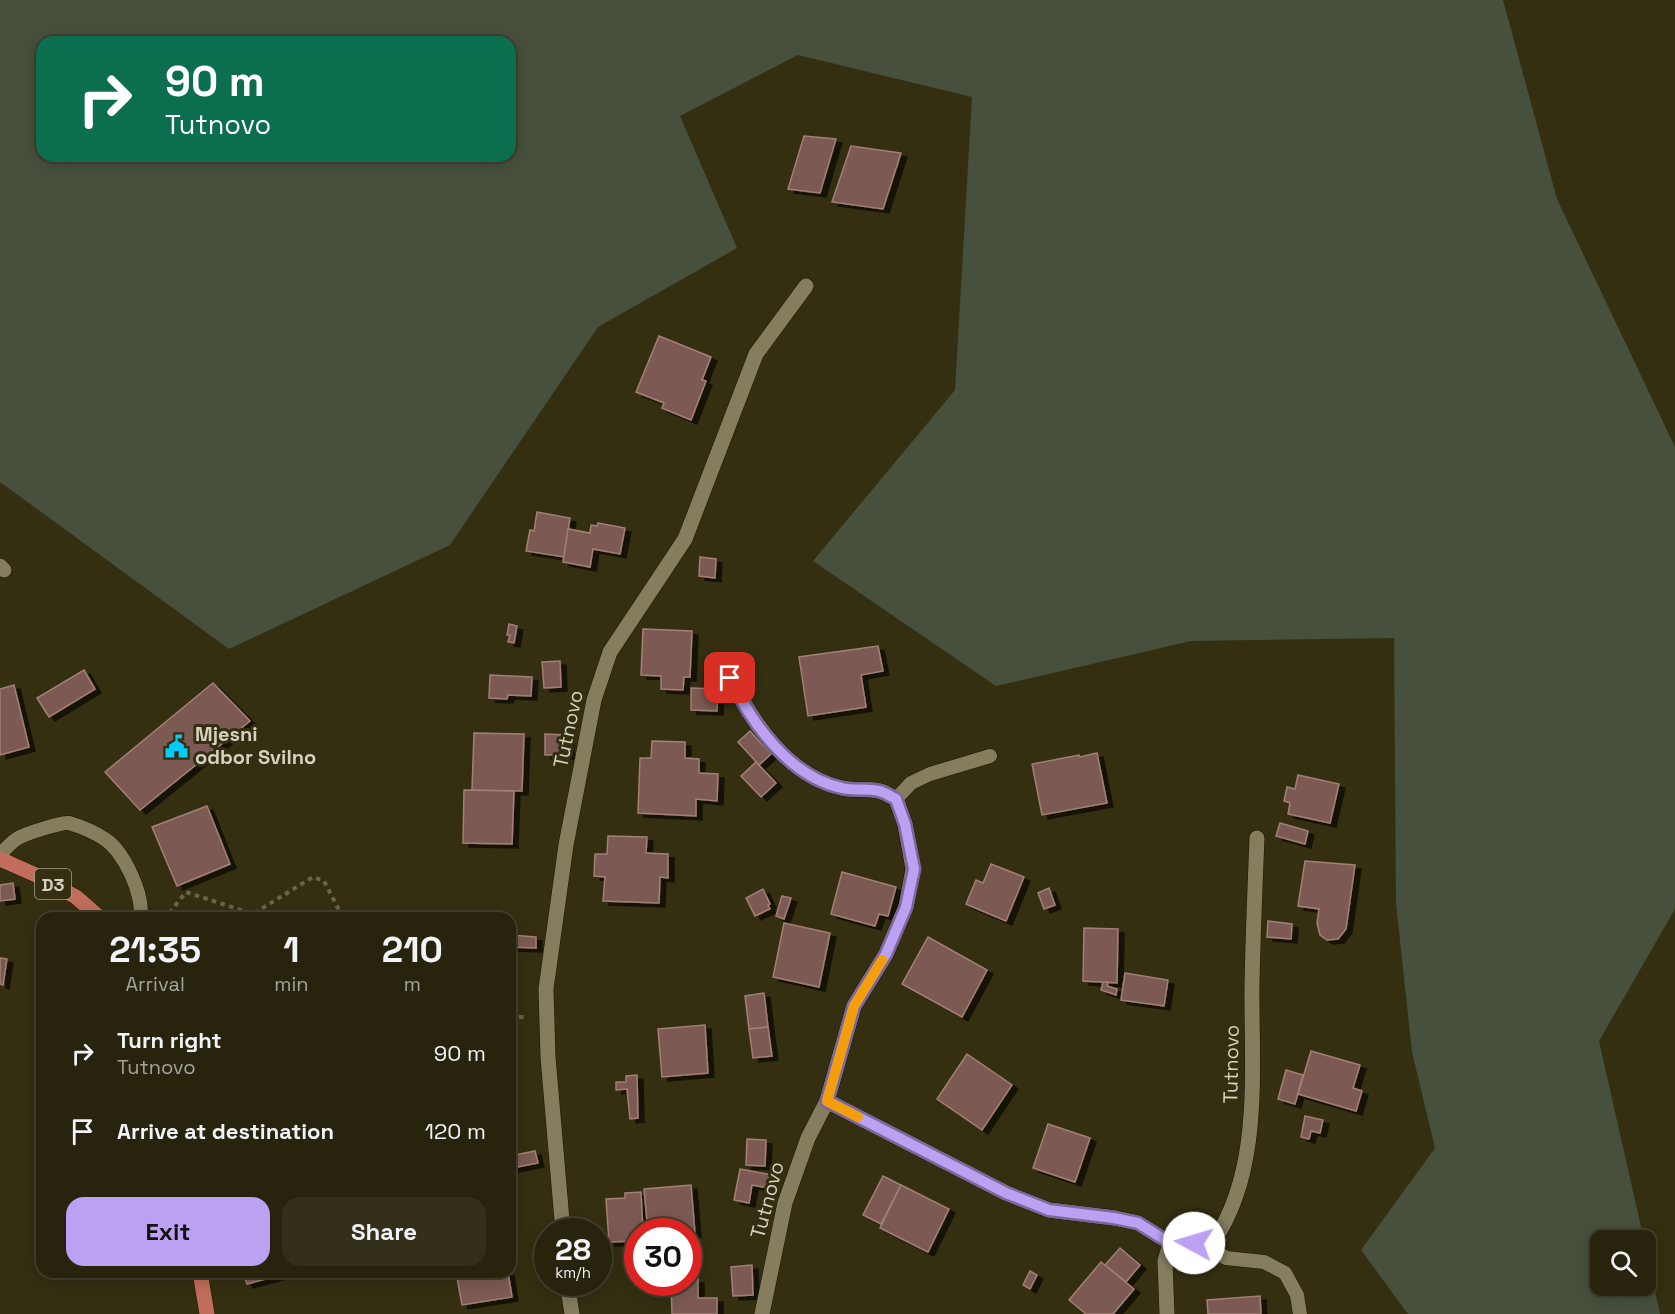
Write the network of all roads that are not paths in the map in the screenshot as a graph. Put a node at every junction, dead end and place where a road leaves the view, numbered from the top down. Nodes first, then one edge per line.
1 (806, 286) dead end
2 (723, 665) dead end
3 (990, 756) dead end
4 (896, 799) junction
5 (1257, 837) dead end
6 (0, 857) edge
7 (93, 912) edge
8 (142, 912) edge
9 (827, 1101) junction
10 (562, 1218) edge
11 (1203, 1242) junction
12 (1170, 1243) junction
13 (201, 1278) edge
14 (569, 1296) edge
15 (207, 1314) edge
16 (572, 1314) edge
17 (762, 1314) edge
18 (1167, 1314) edge
19 (1300, 1314) edge

1 - 10 street, Tutnovo
2 - 4 street
3 - 4 lane
4 - 9 street, Tutnovo
5 - 11 street, Tutnovo
6 - 7 main road, D3
6 - 8 lane
9 - 12 street
9 - 17 street, Tutnovo
11 - 12 street
11 - 19 lane
12 - 18 street
13 - 15 main road
14 - 16 street

